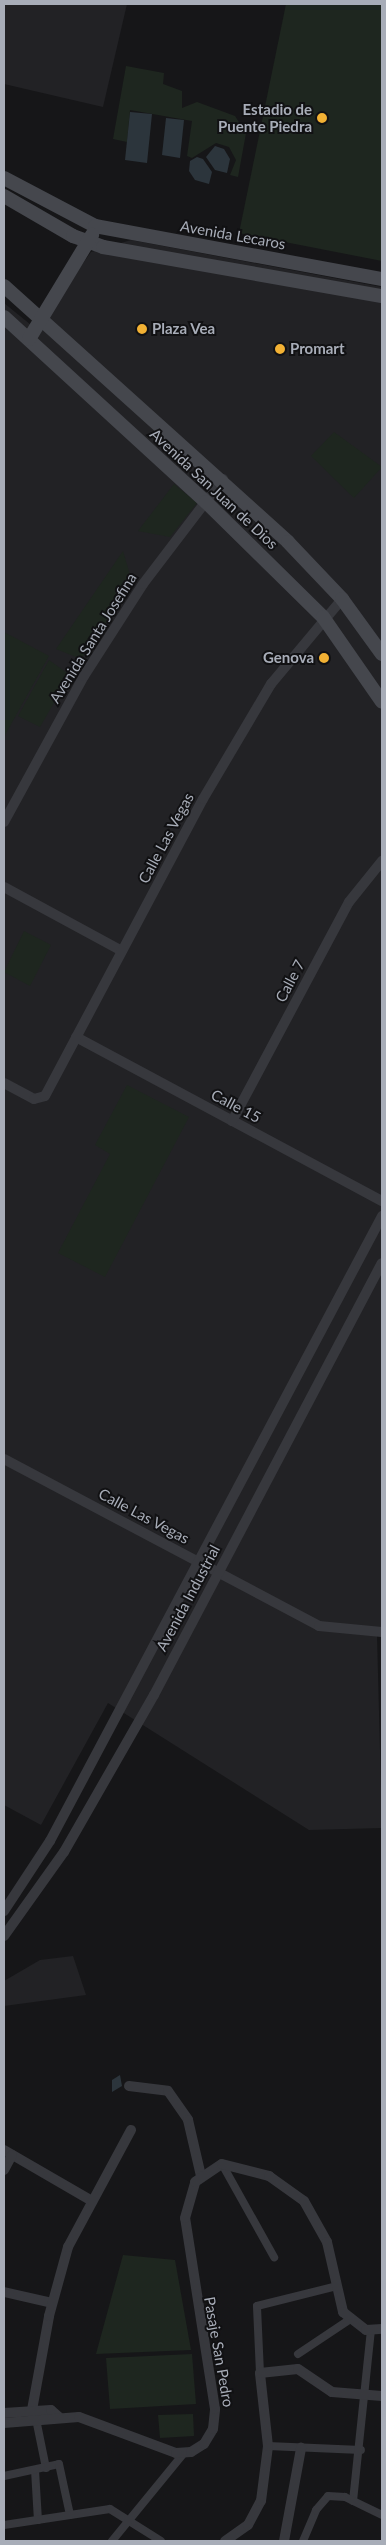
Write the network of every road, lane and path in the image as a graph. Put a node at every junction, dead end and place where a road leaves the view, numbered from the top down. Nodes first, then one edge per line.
1 (4, 178) edge
2 (4, 196) edge
3 (95, 226) junction
4 (89, 243) junction
5 (382, 279) edge
6 (4, 286) edge
7 (382, 296) edge
8 (4, 317) edge
9 (43, 318) junction
10 (29, 339) junction
11 (223, 479) junction
12 (206, 502) junction
13 (342, 599) junction
14 (323, 617) junction
15 (382, 654) edge
16 (382, 702) edge
17 (4, 822) edge
18 (382, 861) edge
19 (4, 887) edge
20 (122, 951) junction
21 (76, 1037) junction
22 (4, 1083) edge
23 (232, 1121) junction
24 (382, 1201) edge
25 (382, 1216) edge
26 (382, 1263) edge
27 (4, 1458) edge
28 (200, 1563) junction
29 (217, 1573) junction
30 (382, 1632) edge
31 (4, 1911) edge
32 (4, 1936) edge
33 (129, 2086) dead end
34 (131, 2130) dead end
35 (8, 2152) edge
36 (222, 2164) junction
37 (4, 2170) edge
38 (201, 2176) junction
39 (92, 2201) junction
40 (274, 2257) dead end
41 (337, 2286) junction
42 (4, 2292) edge
43 (52, 2303) junction
44 (349, 2320) junction
45 (382, 2329) edge
46 (371, 2330) junction
47 (298, 2354) dead end
48 (260, 2373) junction
49 (382, 2396) edge
50 (367, 2397) junction
51 (4, 2413) edge
52 (34, 2415) junction
53 (4, 2423) edge
54 (268, 2446) junction
55 (301, 2448) junction
56 (361, 2450) junction
57 (184, 2454) junction
58 (46, 2468) junction
59 (35, 2470) junction
60 (4, 2476) edge
61 (353, 2501) junction
62 (70, 2515) junction
63 (382, 2515) edge
64 (38, 2520) junction
65 (127, 2521) junction
66 (4, 2525) edge
67 (112, 2541) edge
68 (161, 2541) edge
69 (225, 2541) edge
70 (284, 2541) edge
71 (303, 2541) edge

1 - 3 main road, Avenida Lecaros
2 - 4 main road
3 - 4 main road
3 - 5 main road, Avenida Lecaros
4 - 7 main road
4 - 9 main road
6 - 9 main road, Avenida San Juan de Dios
8 - 10 main road, Avenida San Juan de Dios
9 - 10 main road
9 - 11 main road, Avenida San Juan de Dios
10 - 12 main road, Avenida San Juan de Dios
11 - 12 street, Avenida Santa Josefina
11 - 13 main road, Avenida San Juan de Dios
12 - 14 main road, Avenida San Juan de Dios
12 - 17 street, Avenida Santa Josefina
13 - 14 street, Calle Las Vegas
13 - 15 main road, Avenida San Juan de Dios
14 - 16 main road, Avenida San Juan de Dios
14 - 20 street, Calle Las Vegas
18 - 23 street, Calle 7
19 - 20 street
20 - 21 street, Calle Las Vegas
21 - 22 street, Calle Las Vegas
21 - 23 street, Calle 15
23 - 24 street, Calle 15
25 - 28 street
26 - 29 street, Avenida Industrial
27 - 28 street, Calle Las Vegas
28 - 29 street, Calle Las Vegas
28 - 31 street
29 - 30 street, Calle Las Vegas
29 - 32 street, Avenida Industrial
33 - 38 street
34 - 39 street
35 - 37 street
35 - 39 street
36 - 38 street
36 - 40 street
36 - 41 street
38 - 57 street, Pasaje San Pedro
39 - 43 street
41 - 44 street
41 - 48 street
42 - 43 street
43 - 52 street
44 - 46 street
44 - 47 street
45 - 46 street
46 - 50 street
48 - 50 street
48 - 54 street
49 - 50 street
50 - 56 street
51 - 52 street
52 - 53 street
52 - 57 street
52 - 58 street
54 - 55 street
54 - 69 street
55 - 56 street
55 - 70 street
56 - 61 street
57 - 65 street
58 - 59 street
58 - 62 street
59 - 60 street
59 - 64 street
61 - 63 street
61 - 71 street
62 - 64 street
62 - 65 street
64 - 66 street
65 - 67 street
65 - 68 street

